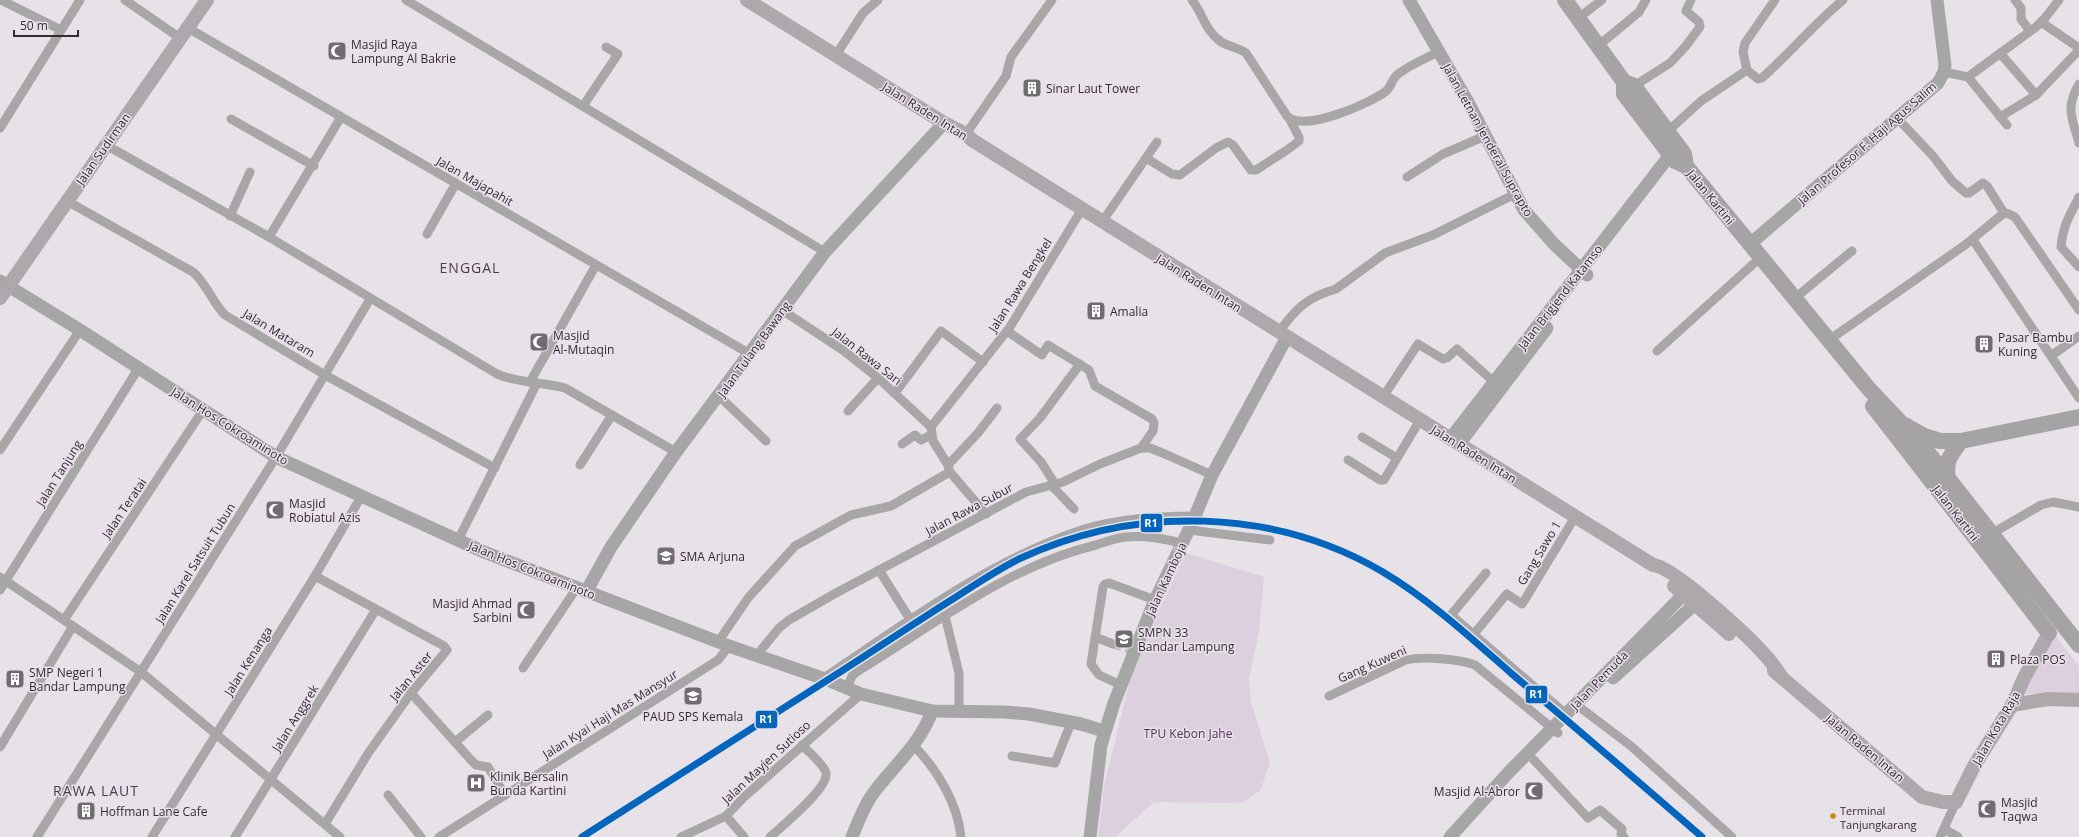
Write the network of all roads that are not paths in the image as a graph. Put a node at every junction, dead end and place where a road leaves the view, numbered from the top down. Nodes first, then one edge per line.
1 (1, 0) edge
2 (80, 0) edge
3 (125, 0) edge
4 (207, 0) edge
5 (406, 0) edge
6 (1052, 0) edge
7 (1192, 0) edge
8 (1409, 0) edge
9 (1564, 0) edge
10 (1602, 0) edge
11 (1646, 0) edge
12 (1691, 0) edge
13 (1775, 0) edge
14 (1843, 0) edge
15 (1938, 0) edge
16 (2015, 0) edge
17 (2058, 0) edge
18 (874, 1) edge
19 (753, 2) edge
20 (1577, 19) junction
21 (2041, 22) junction
22 (61, 30) junction
23 (2030, 31) junction
24 (184, 33) junction
25 (1598, 46) junction
26 (606, 47) dead end
27 (2079, 49) edge
28 (1438, 52) junction
29 (2000, 53) junction
30 (836, 55) junction
31 (1747, 70) junction
32 (1944, 72) junction
33 (1968, 77) junction
34 (1629, 84) junction
35 (2079, 84) edge
36 (2036, 95) junction
37 (583, 106) junction
38 (341, 117) junction
39 (2000, 117) junction
40 (1289, 118) junction
41 (231, 119) dead end
42 (1898, 119) junction
43 (944, 123) junction
44 (2007, 125) dead end
45 (0, 128) edge
46 (1668, 132) junction
47 (966, 134) junction
48 (1485, 136) junction
49 (1157, 142) dead end
50 (2079, 143) edge
51 (106, 145) junction
52 (1146, 158) junction
53 (1677, 161) junction
54 (314, 166) junction
55 (250, 172) dead end
56 (1407, 177) dead end
57 (456, 184) junction
58 (1515, 194) junction
59 (2079, 197) edge
60 (67, 201) junction
61 (1082, 209) junction
62 (2004, 214) junction
63 (230, 216) junction
64 (1102, 222) junction
65 (427, 234) dead end
66 (269, 237) junction
67 (1973, 240) junction
68 (1750, 244) junction
69 (1852, 251) dead end
70 (825, 252) junction
71 (1761, 257) junction
72 (596, 265) junction
73 (2079, 267) edge
74 (1585, 272) junction
75 (3, 288) edge
76 (1795, 298) junction
77 (370, 299) junction
78 (2076, 299) edge
79 (782, 310) junction
80 (2079, 310) edge
81 (80, 330) junction
82 (1007, 331) junction
83 (1283, 335) junction
84 (2079, 336) edge
85 (1829, 340) junction
86 (1657, 351) dead end
87 (750, 354) junction
88 (2052, 356) junction
89 (983, 362) junction
90 (1080, 364) junction
91 (138, 369) junction
92 (325, 375) junction
93 (878, 378) junction
94 (1494, 382) junction
95 (534, 383) junction
96 (1869, 389) junction
97 (895, 393) junction
98 (719, 396) junction
99 (1383, 397) junction
100 (2079, 398) edge
101 (997, 408) dead end
102 (203, 410) junction
103 (848, 410) dead end
104 (612, 415) junction
105 (2079, 417) edge
106 (1420, 420) junction
107 (1907, 426) junction
108 (931, 431) junction
109 (1362, 437) dead end
110 (766, 440) dead end
111 (1454, 441) junction
112 (1961, 441) junction
113 (902, 444) dead end
114 (1140, 448) junction
115 (0, 450) edge
116 (676, 452) junction
117 (276, 457) junction
118 (1397, 458) junction
119 (1348, 460) dead end
120 (580, 466) dead end
121 (495, 468) junction
122 (948, 468) junction
123 (1212, 475) junction
124 (1948, 480) junction
125 (1053, 485) junction
126 (362, 495) junction
127 (2079, 507) edge
128 (1074, 509) dead end
129 (986, 514) junction
130 (1195, 516) junction
131 (1575, 517) junction
132 (1189, 530) junction
133 (1991, 534) junction
134 (458, 540) junction
135 (1270, 540) dead end
136 (1182, 544) junction
137 (1653, 565) junction
138 (879, 570) junction
139 (1486, 573) dead end
140 (315, 576) junction
141 (3, 579) edge
142 (0, 590) edge
143 (581, 590) junction
144 (1684, 594) junction
145 (1155, 600) junction
146 (1695, 604) junction
147 (376, 611) junction
148 (908, 616) dead end
149 (945, 616) junction
150 (64, 620) junction
151 (73, 626) junction
152 (2058, 627) junction
153 (1474, 634) junction
154 (1652, 634) junction
155 (1095, 638) junction
156 (723, 644) junction
157 (1113, 644) tunnel mouth
158 (2079, 644) edge
159 (757, 655) junction
160 (523, 668) dead end
161 (141, 672) junction
162 (1781, 676) junction
163 (822, 679) junction
164 (1121, 685) junction
165 (847, 688) junction
166 (411, 693) junction
167 (861, 694) junction
168 (1329, 696) dead end
169 (1589, 696) junction
170 (2079, 700) edge
171 (2012, 705) junction
172 (1582, 710) junction
173 (932, 711) junction
174 (959, 711) junction
175 (1566, 714) junction
176 (488, 715) dead end
177 (1071, 723) junction
178 (1552, 729) junction
179 (1104, 731) junction
180 (217, 734) junction
181 (455, 742) junction
182 (802, 745) junction
183 (914, 746) junction
184 (0, 747) edge
185 (1012, 756) dead end
186 (1533, 759) junction
187 (271, 780) junction
188 (388, 795) dead end
189 (506, 795) junction
190 (1956, 802) junction
191 (726, 816) junction
192 (325, 824) junction
193 (1942, 833) edge
194 (37, 837) edge
195 (152, 837) edge
196 (235, 837) edge
197 (340, 837) edge
198 (421, 837) edge
199 (439, 837) edge
200 (681, 837) edge
201 (744, 837) edge
202 (770, 837) edge
203 (852, 837) edge
204 (961, 837) edge
205 (1090, 837) edge
206 (1450, 837) edge
207 (1460, 837) edge
208 (1624, 837) edge
209 (1732, 837) edge
210 (1958, 837) edge

1 - 22 street
2 - 22 street
3 - 24 street, Jalan Majapahit
4 - 24 main road, Jalan Sudirman
5 - 37 street
6 - 47 street
7 - 40 street
8 - 28 street, Jalan Letnan Jenderal Suprapto
9 - 20 highway, Jalan Kartini
10 - 20 street
11 - 25 street
12 - 34 street
13 - 31 street
14 - 31 street
15 - 32 street, Jalan Profesor F. Haji Agus Salim
16 - 23 street
17 - 21 street
18 - 30 street
19 - 30 main road, Jalan Raden Intan
20 - 25 highway, Jalan Kartini
21 - 23 street
21 - 27 street
22 - 45 street
23 - 29 street
24 - 38 street, Jalan Majapahit
24 - 51 main road, Jalan Sudirman
25 - 34 highway, Jalan Kartini
26 - 37 street
27 - 36 street
28 - 40 street
28 - 48 street, Jalan Letnan Jenderal Suprapto
29 - 33 street
29 - 36 street
30 - 43 main road, Jalan Raden Intan
31 - 46 street
32 - 33 street
32 - 42 street, Jalan Profesor F. Haji Agus Salim
33 - 39 street
34 - 46 highway, Jalan Kartini
34 - 53 highway
35 - 50 street
36 - 39 street
37 - 70 street
38 - 54 street
38 - 57 street, Jalan Majapahit
39 - 44 street
40 - 52 street
41 - 54 street
42 - 62 street
42 - 68 street, Jalan Profesor F. Haji Agus Salim
43 - 47 main road, Jalan Raden Intan
43 - 70 street, Jalan Tulang Bawang
46 - 53 highway, Jalan Kartini
47 - 61 main road, Jalan Raden Intan
48 - 56 street
48 - 58 street, Jalan Letnan Jenderal Suprapto
49 - 52 street
51 - 60 main road, Jalan Sudirman
51 - 63 street
52 - 64 street
53 - 68 highway, Jalan Kartini
53 - 74 street, Jalan Brigjend Katamso
54 - 66 street
55 - 63 street
57 - 65 street
57 - 72 street, Jalan Majapahit
58 - 74 street, Jalan Letnan Jenderal Suprapto
58 - 83 street
59 - 73 street
60 - 75 main road, Jalan Sudirman
60 - 92 street, Jalan Mataram
61 - 64 main road, Jalan Raden Intan
61 - 82 street, Jalan Rawa Bengkel
62 - 67 street
62 - 78 street
63 - 66 street
64 - 83 main road, Jalan Raden Intan
66 - 77 street
67 - 85 street
67 - 88 street
68 - 71 highway, Jalan Kartini
69 - 76 street
70 - 79 street, Jalan Tulang Bawang
71 - 76 highway, Jalan Kartini
71 - 86 street
72 - 87 street, Jalan Majapahit
72 - 95 street
74 - 94 street, Jalan Brigjend Katamso
74 - 111 street, Jalan Brigjend Katamso
75 - 81 street, Jalan Hos Cokroaminoto
76 - 85 highway, Jalan Kartini
77 - 92 street, Jalan Karel Satsuit Tubun
77 - 95 street
78 - 80 street
79 - 87 street, Jalan Tulang Bawang
79 - 93 street, Jalan Rawa Sari
81 - 91 street, Jalan Hos Cokroaminoto
81 - 115 street
82 - 89 street, Jalan Rawa Bengkel
82 - 90 street
83 - 99 main road, Jalan Raden Intan
83 - 123 street, Jalan Kamboja
84 - 88 street
85 - 96 highway, Jalan Kartini
87 - 98 street, Jalan Tulang Bawang
88 - 100 street
89 - 97 street
89 - 108 street, Jalan Rawa Bengkel
90 - 114 street
90 - 125 street
91 - 102 street, Jalan Hos Cokroaminoto
91 - 141 street, Jalan Tanjung
92 - 117 street, Jalan Karel Satsuit Tubun
92 - 121 street, Jalan Mataram
93 - 97 street, Jalan Rawa Sari
93 - 103 street
94 - 99 street
94 - 111 street, Jalan Brigjend Katamso
95 - 104 street
95 - 121 street
96 - 107 highway, Jalan Kartini
96 - 152 highway, Jalan Kartini
97 - 108 street, Jalan Rawa Sari
98 - 110 street
98 - 116 street, Jalan Tulang Bawang
99 - 106 main road, Jalan Raden Intan
101 - 122 street
102 - 117 street, Jalan Hos Cokroaminoto
102 - 150 street, Jalan Teratai
104 - 116 street
104 - 120 street
105 - 112 highway
106 - 111 main road, Jalan Raden Intan
106 - 118 street
107 - 112 highway
107 - 124 highway, Jalan Kartini
108 - 113 street
108 - 122 street
109 - 118 street
111 - 131 main road, Jalan Raden Intan
112 - 124 highway
114 - 123 street
114 - 125 street, Jalan Rawa Subur
116 - 143 street, Jalan Tulang Bawang
117 - 126 street, Jalan Hos Cokroaminoto
117 - 161 street, Jalan Karel Satsuit Tubun
118 - 119 street
121 - 134 street
122 - 129 street
122 - 156 street
123 - 130 street, Jalan Kamboja
124 - 133 highway, Jalan Kartini
125 - 128 street
125 - 129 street, Jalan Rawa Subur
126 - 134 street, Jalan Hos Cokroaminoto
126 - 140 street, Jalan Kenanga
127 - 133 street
129 - 138 street, Jalan Rawa Subur
130 - 132 street, Jalan Kamboja
130 - 163 street
131 - 137 main road, Jalan Raden Intan
131 - 153 street, Gang Sawo 1
132 - 135 street
132 - 136 street, Jalan Kamboja
133 - 152 highway, Jalan Kartini
134 - 143 street, Jalan Hos Cokroaminoto
136 - 145 street, Jalan Kamboja
136 - 149 street
137 - 144 main road, Jalan Raden Intan
137 - 162 main road, Jalan Raden Intan
138 - 148 street
138 - 159 street, Jalan Rawa Subur
139 - 153 street
140 - 147 street, Jalan Aster
140 - 180 street, Jalan Kenanga
141 - 142 street, Jalan Tanjung
141 - 150 street
143 - 156 street, Jalan Hos Cokroaminoto
143 - 160 street
144 - 146 main road, Jalan Raden Intan
144 - 154 street, Jalan Pemuda
145 - 155 street
145 - 164 street, Jalan Kamboja
146 - 154 street, Jalan Pemuda
146 - 162 main road, Jalan Raden Intan
147 - 166 street, Jalan Aster
147 - 187 street, Jalan Anggrek
149 - 165 street
149 - 174 street
150 - 151 street
151 - 161 street
151 - 184 street
152 - 158 highway, Jalan Kartini
152 - 171 main road, Jalan Kota Raja
153 - 175 street
154 - 169 street, Jalan Pemuda
155 - 157 street
155 - 164 street
156 - 159 street, Jalan Hos Cokroaminoto
156 - 189 street, Jalan Kyai Haji Mas Mansyur
159 - 163 street, Jalan Hos Cokroaminoto
161 - 180 street
161 - 194 street, Jalan Karel Satsuit Tubun
162 - 190 main road, Jalan Raden Intan
163 - 165 street, Jalan Hos Cokroaminoto
164 - 179 street, Jalan Kamboja
165 - 167 street, Jalan Hos Cokroaminoto
166 - 181 street
166 - 192 street, Jalan Aster
167 - 173 street, Jalan Hos Cokroaminoto
167 - 182 street, Jalan Mayjen Sutioso
168 - 178 street, Gang Kuweni
169 - 172 street, Jalan Pemuda
169 - 175 street, Jalan Pemuda
170 - 171 main road
171 - 190 main road, Jalan Kota Raja
172 - 178 street, Jalan Pemuda
172 - 209 street
173 - 174 street, Jalan Hos Cokroaminoto
173 - 183 street
174 - 177 street, Jalan Hos Cokroaminoto
175 - 178 street, Jalan Pemuda
176 - 181 street
177 - 179 street, Jalan Hos Cokroaminoto
177 - 185 street
178 - 186 street, Jalan Pemuda
178 - 206 street, Jalan Pemuda
179 - 205 street, Jalan Kamboja
180 - 187 street
180 - 195 street, Jalan Kenanga
181 - 189 street
182 - 191 street, Jalan Mayjen Sutioso
182 - 202 street
183 - 203 street
183 - 204 street
186 - 207 street, Jalan Pemuda
186 - 208 street
187 - 192 street
187 - 196 street, Jalan Anggrek
188 - 198 street
189 - 199 street, Jalan Kyai Haji Mas Mansyur
190 - 193 street
191 - 200 street, Jalan Mayjen Sutioso
191 - 201 street
192 - 197 street
193 - 210 street

